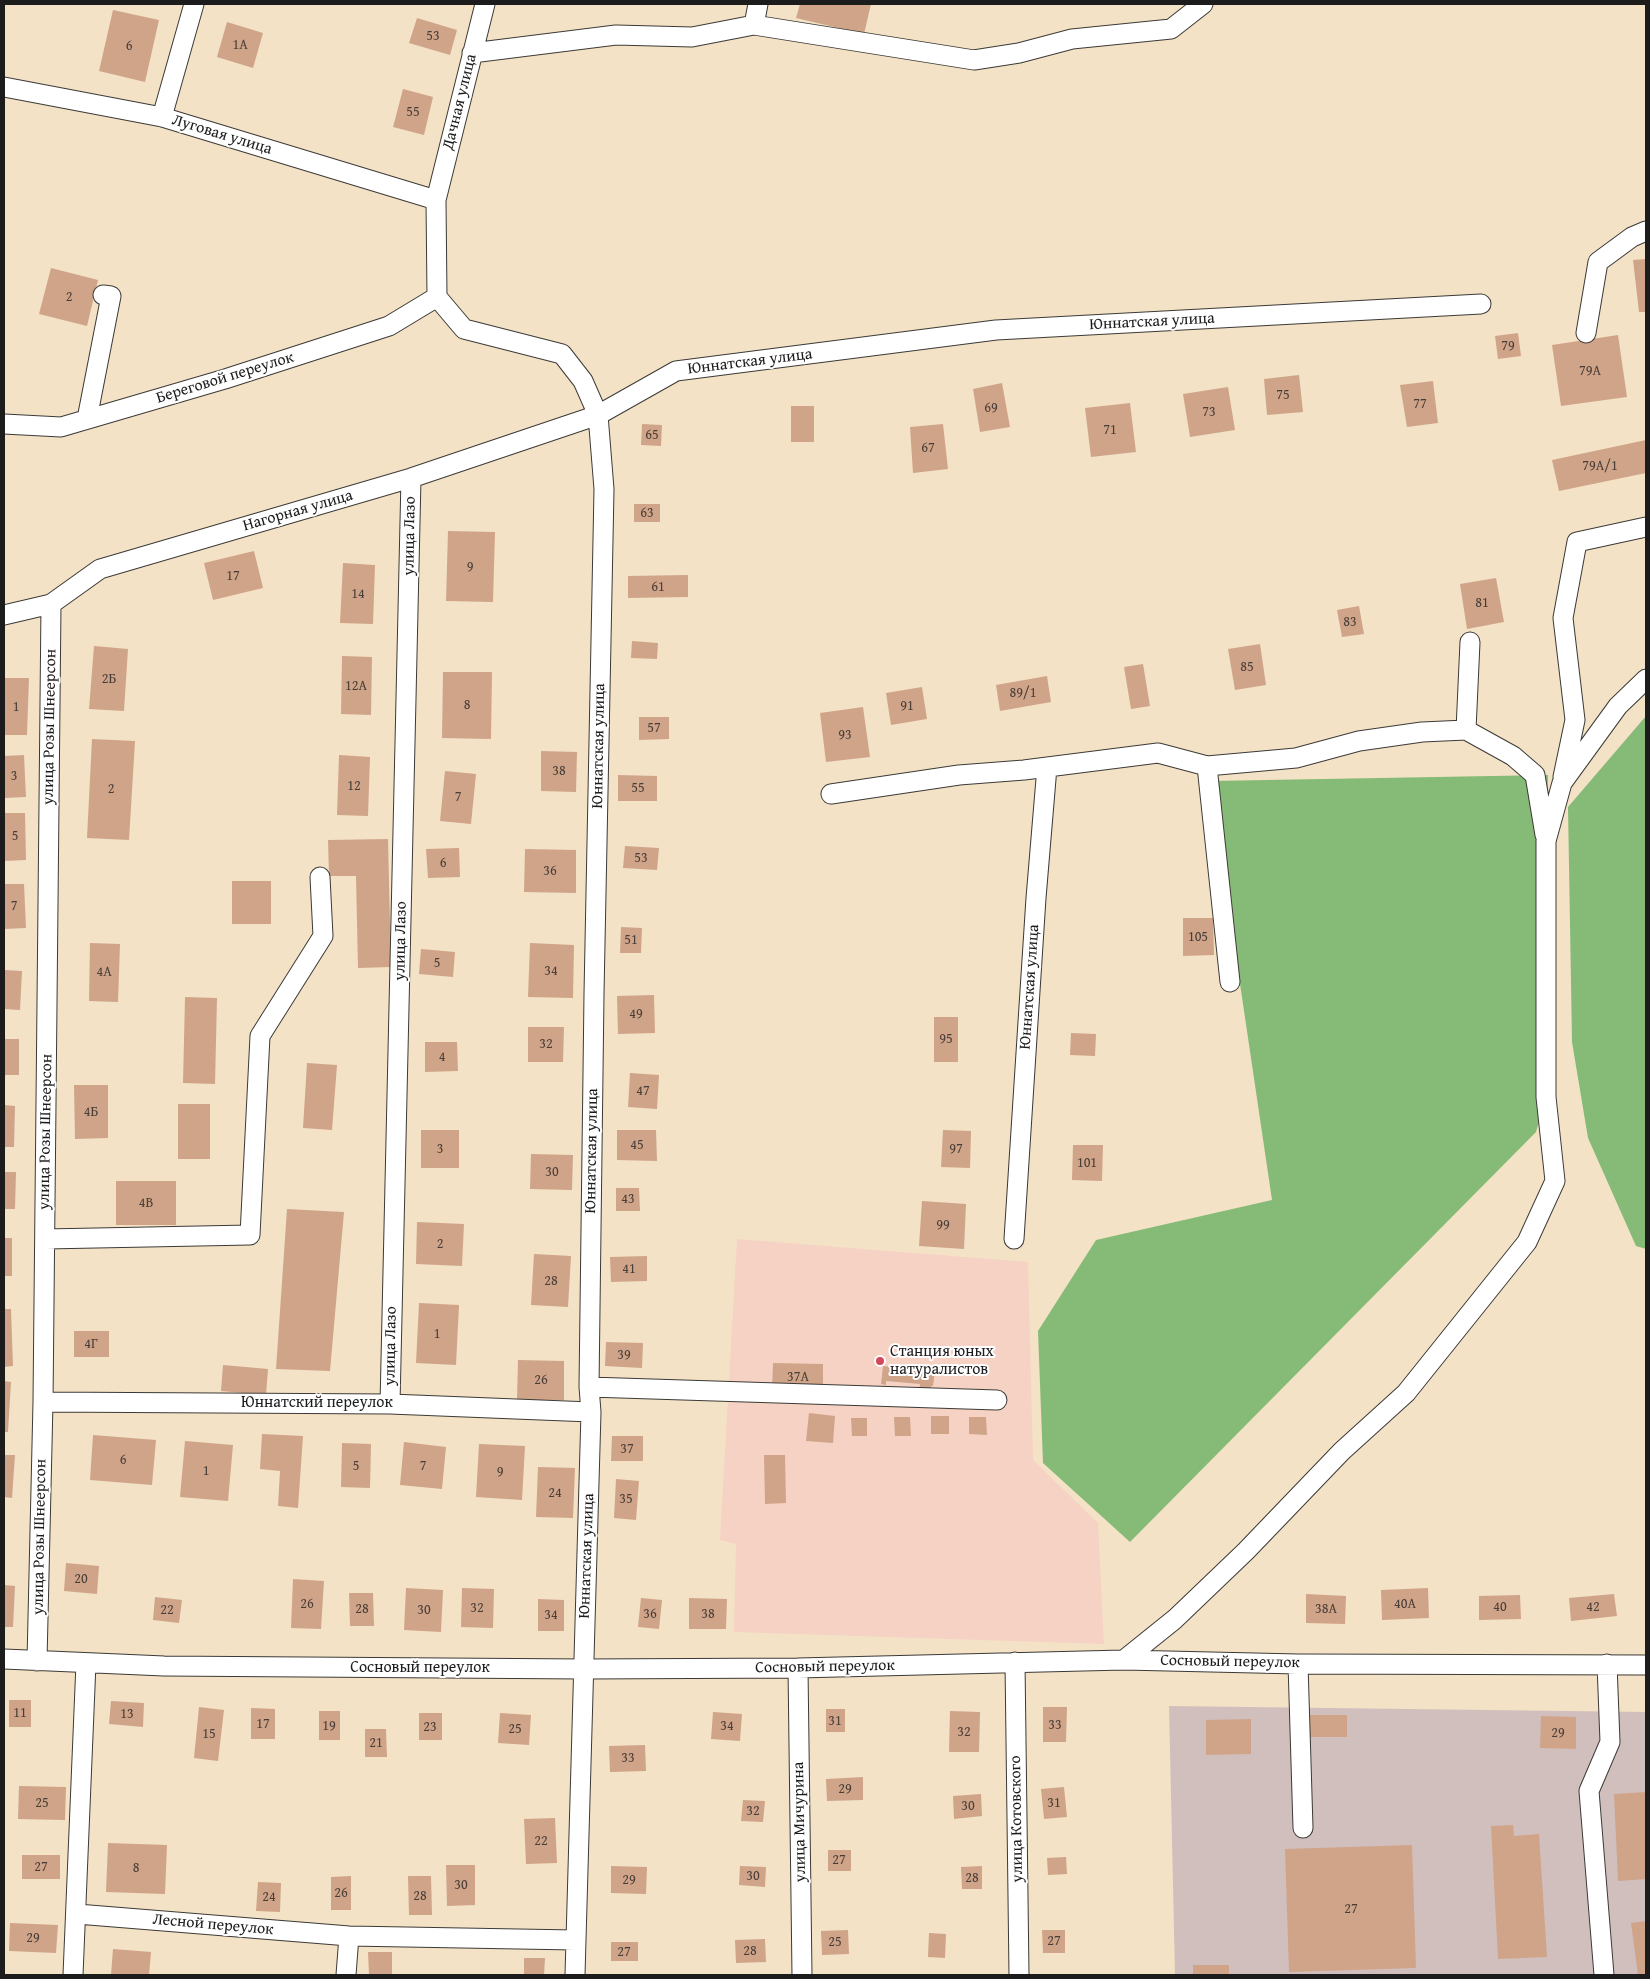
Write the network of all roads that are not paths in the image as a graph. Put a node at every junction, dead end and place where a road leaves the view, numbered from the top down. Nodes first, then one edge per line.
1 (194, 4) edge
2 (485, 4) edge
3 (758, 4) edge
4 (1203, 4) edge
5 (754, 25) junction
6 (472, 53) junction
7 (4, 87) edge
8 (162, 117) junction
9 (436, 200) junction
10 (1646, 230) edge
11 (103, 295) dead end
12 (437, 297) junction
13 (1481, 304) dead end
14 (1586, 333) dead end
15 (598, 415) junction
16 (87, 419) junction
17 (4, 424) edge
18 (411, 478) junction
19 (1646, 527) edge
20 (52, 604) junction
21 (4, 615) edge
22 (1470, 642) dead end
23 (1646, 679) edge
24 (1466, 730) junction
25 (1047, 766) junction
26 (1208, 766) junction
27 (1562, 783) junction
28 (831, 794) dead end
29 (1546, 841) junction
30 (320, 877) dead end
31 (1230, 982) dead end
32 (44, 1239) junction
33 (1014, 1239) dead end
34 (589, 1387) junction
35 (997, 1400) dead end
36 (43, 1402) junction
37 (390, 1404) junction
38 (591, 1412) junction
39 (4, 1659) edge
40 (1124, 1660) junction
41 (37, 1661) junction
42 (1015, 1662) junction
43 (86, 1663) junction
44 (1298, 1664) junction
45 (1607, 1664) junction
46 (1646, 1665) edge
47 (798, 1668) junction
48 (584, 1669) junction
49 (1303, 1828) dead end
50 (77, 1914) junction
51 (349, 1936) junction
52 (575, 1940) junction
53 (73, 1975) edge
54 (346, 1975) edge
55 (575, 1975) edge
56 (802, 1975) edge
57 (1019, 1975) edge
58 (1604, 1975) edge

1 - 8 street
2 - 6 street, Дачная улица
3 - 5 street
4 - 5 street
5 - 6 street
6 - 9 street, Дачная улица
7 - 8 street, Луговая улица
8 - 9 street, Луговая улица
9 - 12 street, Дачная улица
10 - 14 street
11 - 16 street
12 - 15 street
12 - 16 street, Береговой переулок
13 - 15 street, Юннатская улица
15 - 18 street, Нагорная улица
15 - 34 street, Юннатская улица
16 - 17 street, Береговой переулок
18 - 20 street, Нагорная улица
18 - 37 street, улица Лазо
19 - 27 street
20 - 21 street, Нагорная улица
20 - 32 street, улица Розы Шнеерсон
22 - 24 street
23 - 27 street
24 - 26 street
24 - 29 street
25 - 26 street
25 - 28 street
25 - 33 street, Юннатская улица
26 - 31 street
27 - 29 street
29 - 40 street
30 - 32 street
32 - 36 street, улица Розы Шнеерсон
34 - 35 street
34 - 38 street, Юннатская улица
36 - 37 street, Юннатский переулок
36 - 41 street, улица Розы Шнеерсон
37 - 38 street, Юннатский переулок
38 - 48 street, Юннатская улица
39 - 41 street, Сосновый переулок
40 - 42 street, Сосновый переулок
40 - 44 street, Сосновый переулок
41 - 43 street, Сосновый переулок
42 - 47 street, Сосновый переулок
42 - 57 street, улица Котовского
43 - 48 street, Сосновый переулок
43 - 50 street
44 - 45 street, Сосновый переулок
44 - 49 street
45 - 46 street, Сосновый переулок
45 - 58 street
47 - 48 street, Сосновый переулок
47 - 56 street, улица Мичурина
48 - 52 street, Юннатская улица
50 - 51 street, Лесной переулок
50 - 53 street
51 - 52 street, Лесной переулок
51 - 54 street
52 - 55 street, Юннатская улица

